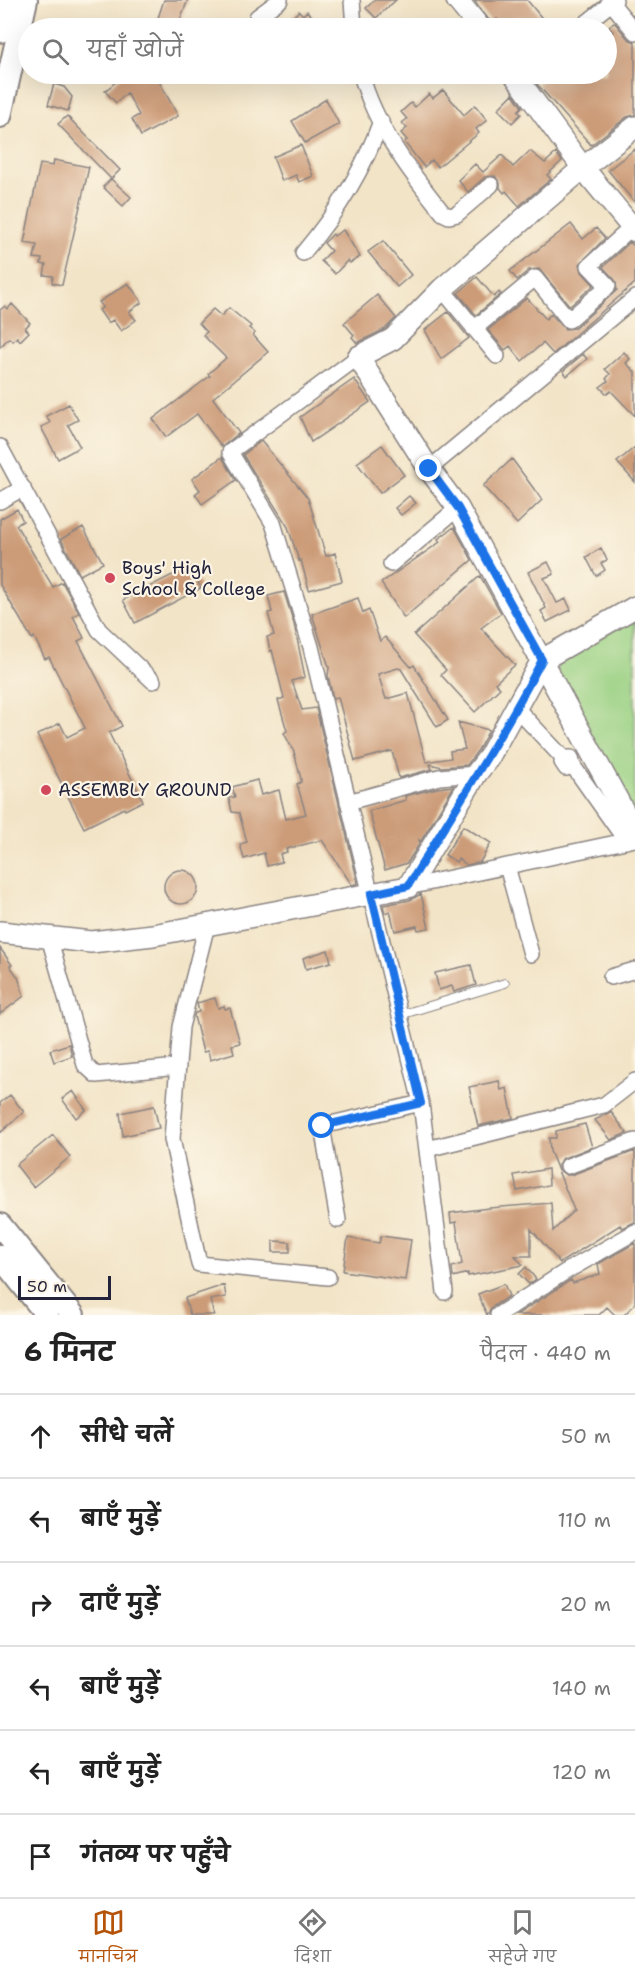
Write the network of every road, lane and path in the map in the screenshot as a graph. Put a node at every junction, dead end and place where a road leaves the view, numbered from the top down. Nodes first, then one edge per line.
1 (280, 0) edge
2 (352, 0) edge
3 (457, 0) edge
4 (612, 1) edge
5 (13, 10) edge
6 (257, 17) dead end
7 (353, 18) edge
8 (472, 18) edge
9 (592, 18) edge
10 (635, 32) edge
11 (364, 84) edge
12 (525, 84) edge
13 (0, 116) edge
14 (381, 121) junction
15 (635, 128) edge
16 (583, 168) junction
17 (491, 185) dead end
18 (633, 229) edge
19 (303, 253) dead end
20 (442, 289) junction
21 (635, 298) edge
22 (474, 329) junction
23 (497, 356) dead end
24 (358, 357) junction
25 (0, 447) edge
26 (429, 469) junction
27 (22, 488) junction
28 (0, 501) edge
29 (458, 508) junction
30 (391, 564) dead end
31 (635, 607) edge
32 (542, 660) junction
33 (153, 681) dead end
34 (516, 708) junction
35 (574, 758) junction
36 (476, 774) junction
37 (348, 802) junction
38 (632, 837) edge
39 (507, 866) junction
40 (408, 886) junction
41 (371, 894) junction
42 (207, 925) junction
43 (0, 932) edge
44 (49, 937) junction
45 (531, 954) dead end
46 (635, 970) edge
47 (611, 977) dead end
48 (505, 983) dead end
49 (400, 1015) junction
50 (178, 1067) junction
51 (635, 1081) edge
52 (421, 1103) junction
53 (635, 1141) edge
54 (427, 1149) junction
55 (568, 1166) dead end
56 (338, 1220) dead end
57 (0, 1225) edge
58 (635, 1232) edge
59 (0, 1256) edge
60 (328, 1277) dead end
61 (445, 1292) dead end
62 (47, 1315) edge
63 (72, 1315) edge
64 (498, 1315) edge

1 - 6 street
2 - 7 street
3 - 8 street
4 - 9 street
4 - 10 street
5 - 13 main road
11 - 14 street
12 - 16 street
14 - 17 street
14 - 19 street
15 - 16 street
16 - 18 street
16 - 20 street
18 - 22 street
20 - 22 street
20 - 24 street
21 - 26 street
22 - 23 street
24 - 26 street
24 - 37 street
25 - 27 street
26 - 29 street
27 - 28 street
27 - 33 street
29 - 30 street
29 - 32 street
31 - 32 street
32 - 34 street
32 - 35 street
34 - 35 street
34 - 36 street
35 - 38 street
36 - 37 street
36 - 40 street
37 - 41 street
38 - 39 street
39 - 40 street
39 - 45 street
40 - 41 street
41 - 42 street
41 - 49 street
42 - 44 street
42 - 50 street
43 - 44 street
44 - 50 street
46 - 47 street
48 - 49 lane
49 - 52 street
50 - 60 street
51 - 54 street
52 - 54 street
52 - 56 street
53 - 55 street
54 - 61 street
57 - 63 main road
58 - 64 street
59 - 62 main road

